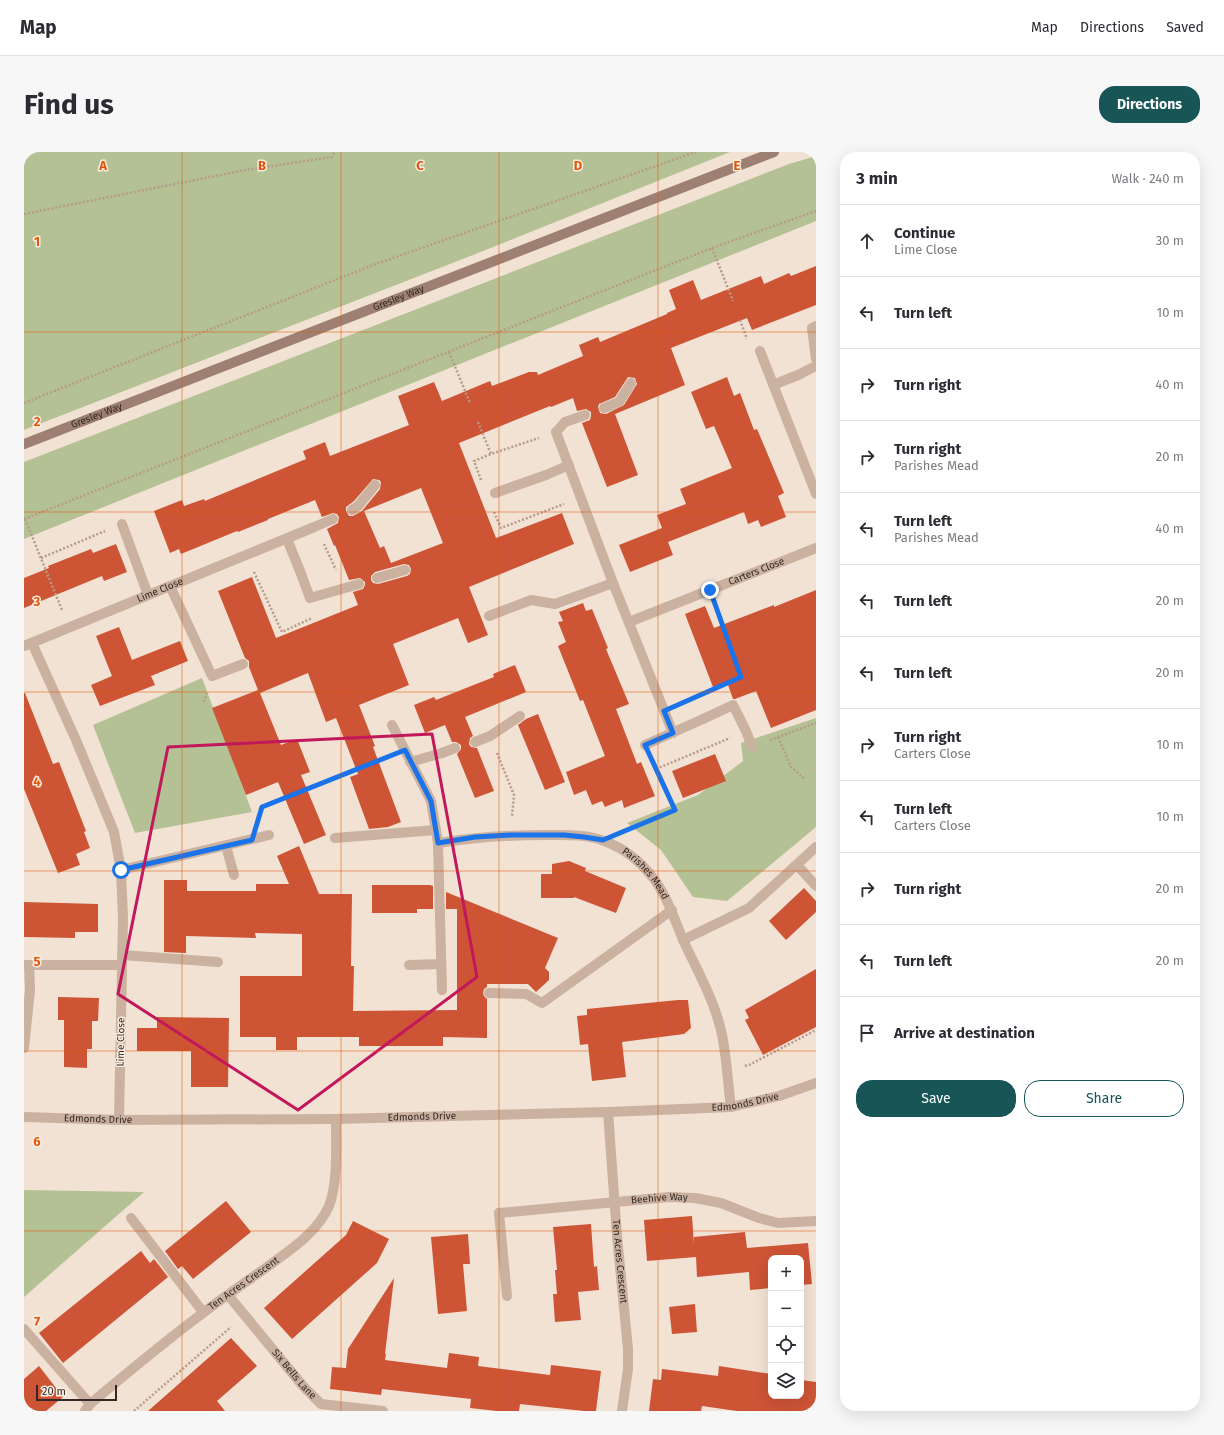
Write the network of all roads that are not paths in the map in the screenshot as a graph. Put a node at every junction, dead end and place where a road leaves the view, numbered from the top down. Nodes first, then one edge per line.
1 (774, 152) edge
2 (816, 326) edge
3 (760, 351) dead end
4 (816, 359) edge
5 (816, 366) edge
6 (631, 383) dead end
7 (773, 385) junction
8 (604, 408) dead end
9 (585, 415) dead end
10 (24, 444) edge
11 (569, 465) junction
12 (375, 485) dead end
13 (495, 493) dead end
14 (816, 494) edge
15 (352, 510) dead end
16 (333, 519) dead end
17 (122, 524) road end
18 (287, 539) junction
19 (816, 548) edge
20 (405, 570) dead end
21 (377, 578) dead end
22 (613, 583) junction
23 (359, 584) dead end
24 (170, 586) junction
25 (148, 595) junction
26 (489, 616) dead end
27 (629, 622) junction
28 (28, 644) edge
29 (243, 664) dead end
30 (520, 716) dead end
31 (392, 725) dead end
32 (673, 733) junction
33 (474, 742) dead end
34 (645, 745) road end
35 (752, 747) road end
36 (455, 748) dead end
37 (410, 762) junction
38 (436, 830) junction
39 (269, 836) dead end
40 (335, 838) dead end
41 (438, 843) junction
42 (226, 846) junction
43 (816, 847) edge
44 (797, 865) junction
45 (121, 870) junction
46 (234, 875) dead end
47 (816, 886) edge
48 (672, 910) junction
49 (684, 940) junction
50 (122, 955) junction
51 (218, 962) dead end
52 (441, 964) junction
53 (27, 965) edge
54 (122, 965) junction
55 (409, 965) dead end
56 (442, 990) dead end
57 (489, 993) dead end
58 (24, 1048) edge
59 (816, 1083) edge
60 (731, 1107) junction
61 (608, 1112) junction
62 (24, 1117) edge
63 (336, 1119) junction
64 (119, 1120) junction
65 (614, 1202) junction
66 (131, 1218) dead end
67 (816, 1221) edge
68 (228, 1295) junction
69 (507, 1296) dead end
70 (203, 1312) junction
71 (24, 1329) edge
72 (87, 1408) edge
73 (318, 1408) edge
74 (383, 1411) edge
75 (622, 1411) edge

1 - 10 street, Gresley Way
2 - 4 street
3 - 7 street
5 - 7 street
6 - 8 street
7 - 14 street
9 - 11 street
11 - 13 street
11 - 22 street
12 - 15 street
16 - 18 street, Lime Close
17 - 25 street
18 - 23 street
18 - 24 street, Lime Close
19 - 27 street, Carters Close
20 - 21 street
22 - 26 street
22 - 27 street
24 - 25 street, Lime Close
24 - 29 street
25 - 28 street, Lime Close
27 - 32 street
28 - 45 street, Lime Close
30 - 33 street
31 - 37 street
32 - 34 street
32 - 35 street
36 - 37 street
37 - 38 street
38 - 40 street
38 - 41 street
39 - 42 street
41 - 48 street, Parishes Mead
41 - 52 street
42 - 45 street
42 - 46 street
43 - 44 street
44 - 47 street
44 - 49 street
45 - 50 street, Lime Close
48 - 49 street, Parishes Mead
48 - 57 street
49 - 60 street, Parishes Mead
50 - 51 street
50 - 54 street, Lime Close
52 - 55 street
52 - 56 street
53 - 54 street
53 - 58 street
54 - 64 street, Lime Close
59 - 60 street, Edmonds Drive
60 - 61 street, Edmonds Drive
61 - 63 street, Edmonds Drive
61 - 65 street, Ten Acres Crescent
62 - 64 street, Edmonds Drive
63 - 64 street, Edmonds Drive
63 - 68 street, Ten Acres Crescent
65 - 67 street, Beehive Way
65 - 69 street, Beehive Way
65 - 75 street, Ten Acres Crescent
66 - 70 street
68 - 70 street, Ten Acres Crescent
68 - 73 street, Six Bells Lane
70 - 72 street, Ten Acres Crescent
71 - 72 street
73 - 74 street, Six Bells Lane

